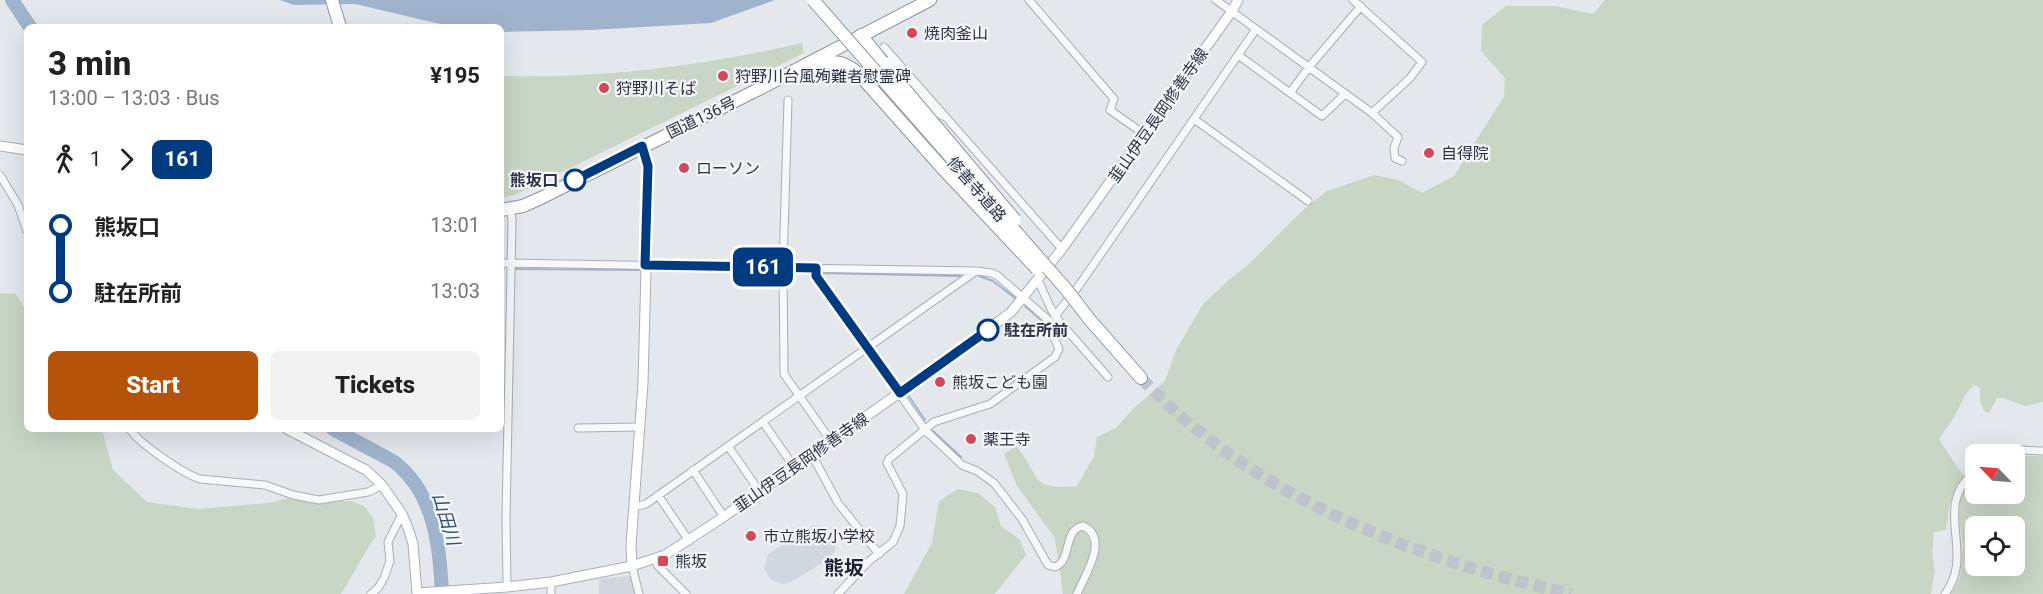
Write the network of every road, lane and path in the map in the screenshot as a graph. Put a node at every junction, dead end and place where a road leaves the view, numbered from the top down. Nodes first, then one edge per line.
1 (332, 0) edge
2 (813, 0) edge
3 (930, 0) edge
4 (1029, 0) edge
5 (1216, 0) edge
6 (1238, 0) edge
7 (1353, 0) edge
8 (1361, 6) junction
9 (1232, 11) junction
10 (339, 24) edge
11 (1256, 29) junction
12 (861, 35) junction
13 (846, 43) junction
14 (884, 47) dead end
15 (1238, 55) junction
16 (880, 59) junction
17 (1309, 67) junction
18 (858, 73) junction
19 (759, 89) junction
20 (1290, 93) junction
21 (1345, 94) junction
22 (788, 100) dead end
23 (1372, 113) junction
24 (945, 117) junction
25 (1194, 119) junction
26 (1144, 134) junction
27 (0, 146) edge
28 (642, 146) junction
29 (24, 150) edge
30 (1402, 161) dead end
31 (0, 175) edge
32 (1308, 201) dead end
33 (505, 209) edge
34 (24, 222) edge
35 (1062, 249) junction
36 (504, 263) edge
37 (511, 263) junction
38 (645, 265) junction
39 (783, 268) junction
40 (816, 268) junction
41 (976, 271) junction
42 (1038, 279) junction
43 (1066, 289) junction
44 (1023, 298) junction
45 (1090, 320) junction
46 (1056, 321) junction
47 (868, 348) junction
48 (1108, 377) dead end
49 (1141, 378) tunnel mouth
50 (900, 393) junction
51 (799, 396) junction
52 (763, 422) junction
53 (641, 427) junction
54 (578, 428) dead end
55 (925, 430) junction
56 (133, 432) edge
57 (293, 432) edge
58 (831, 441) junction
59 (728, 446) junction
60 (2025, 450) edge
61 (2043, 451) edge
62 (812, 455) junction
63 (794, 467) junction
64 (693, 470) junction
65 (1965, 481) edge
66 (382, 486) junction
67 (760, 492) junction
68 (658, 495) junction
69 (634, 507) junction
70 (402, 514) junction
71 (724, 517) junction
72 (689, 541) junction
73 (879, 554) junction
74 (655, 560) junction
75 (632, 566) junction
76 (551, 582) junction
77 (501, 589) edge
78 (419, 593) edge
79 (371, 594) edge
80 (551, 594) edge
81 (639, 594) edge
82 (686, 594) edge
83 (838, 594) edge
84 (1077, 594) edge
85 (1945, 594) edge

1 - 10 highway
2 - 43 highway, 修善寺道路, bridge
3 - 12 highway, 国道136号
4 - 26 street
5 - 9 street
6 - 9 main road, 韮山伊豆長岡修善寺線
7 - 8 street
8 - 17 street
8 - 23 street
9 - 11 street
9 - 26 main road, 韮山伊豆長岡修善寺線
11 - 15 street
11 - 17 street
12 - 13 highway, 国道136号
12 - 16 highway
13 - 18 highway
13 - 19 highway, 国道136号
14 - 24 street
15 - 20 street
15 - 25 street
16 - 24 street
16 - 43 highway, bridge
17 - 20 street
17 - 21 street
18 - 19 highway
18 - 45 highway, bridge
19 - 28 highway, 国道136号
20 - 21 street
21 - 23 street
22 - 39 street
23 - 30 street
24 - 35 street
25 - 32 street
25 - 46 street
26 - 35 main road, 韮山伊豆長岡修善寺線
27 - 29 main road
28 - 33 highway, 国道136号
28 - 38 main road
31 - 34 street
33 - 37 street
35 - 42 main road, 韮山伊豆長岡修善寺線
36 - 37 street
37 - 38 street
37 - 77 street
38 - 39 street
38 - 53 main road
39 - 40 street
39 - 51 street
40 - 41 street
40 - 47 street
41 - 44 street
41 - 47 street
42 - 44 main road, 韮山伊豆長岡修善寺線
42 - 46 street
43 - 45 highway, 修善寺道路, bridge
44 - 46 street
44 - 50 main road, 韮山伊豆長岡修善寺線
45 - 49 highway, 修善寺道路
46 - 48 street
46 - 55 street
47 - 50 street
47 - 51 street
50 - 55 street
50 - 58 main road, 韮山伊豆長岡修善寺線
51 - 52 street
51 - 58 street
52 - 59 street
52 - 63 street
53 - 54 street
53 - 69 main road
55 - 73 street
55 - 84 street
56 - 66 street
57 - 66 main road, 韮山伊豆長岡修善寺線
58 - 62 main road, 韮山伊豆長岡修善寺線
59 - 64 street
59 - 67 street
60 - 61 street
62 - 63 main road, 韮山伊豆長岡修善寺線
62 - 73 street
63 - 67 main road, 韮山伊豆長岡修善寺線
64 - 68 street
64 - 71 street
65 - 85 street
66 - 70 main road, 韮山伊豆長岡修善寺線
67 - 71 main road, 韮山伊豆長岡修善寺線
68 - 69 street
68 - 72 street
69 - 75 main road
70 - 78 main road, 韮山伊豆長岡修善寺線
70 - 79 street
71 - 72 main road, 韮山伊豆長岡修善寺線
72 - 74 main road, 韮山伊豆長岡修善寺線
73 - 83 street
74 - 75 main road, 韮山伊豆長岡修善寺線
74 - 82 street
75 - 76 main road, 韮山伊豆長岡修善寺線
75 - 81 street
76 - 77 main road, 韮山伊豆長岡修善寺線
76 - 80 street
77 - 78 main road, 韮山伊豆長岡修善寺線

